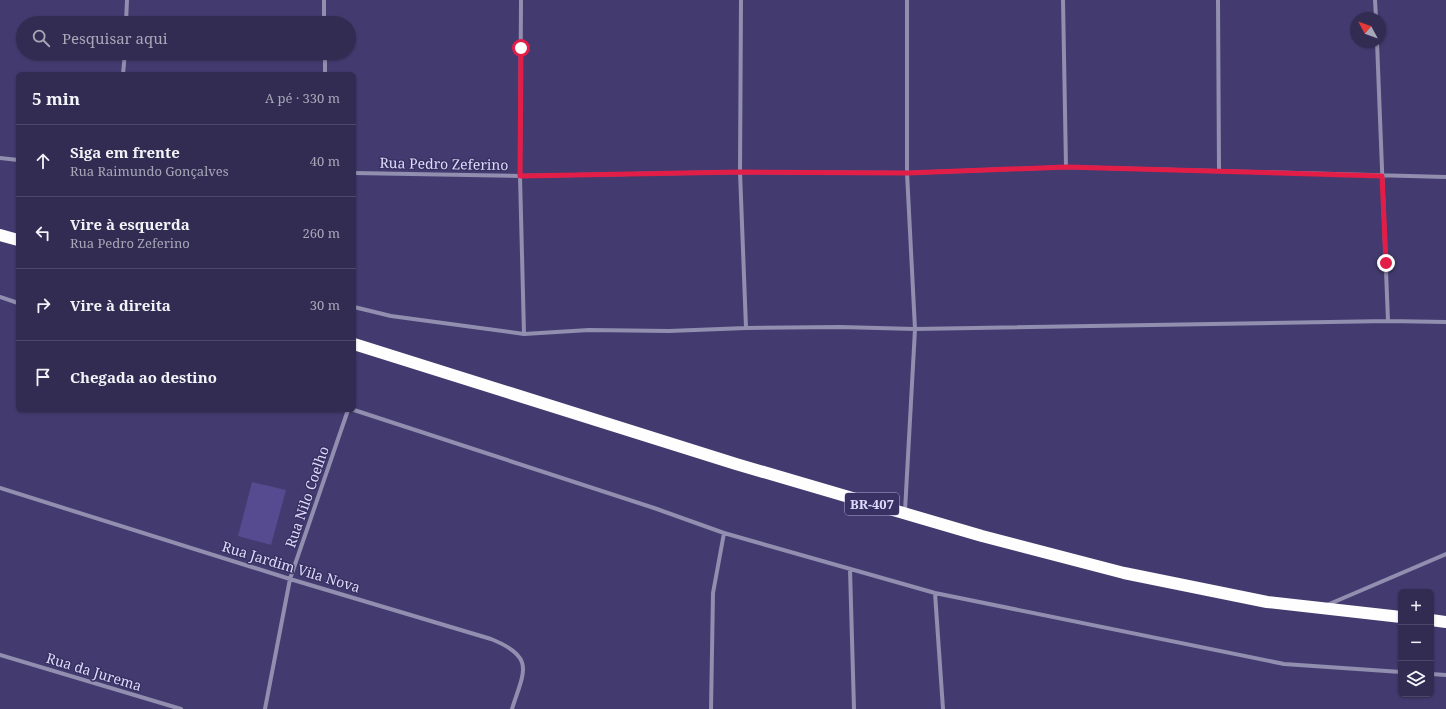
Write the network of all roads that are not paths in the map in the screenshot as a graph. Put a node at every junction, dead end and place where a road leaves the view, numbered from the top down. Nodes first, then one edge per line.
1 (127, 0) edge
2 (324, 0) edge
3 (521, 0) edge
4 (741, 0) edge
5 (907, 0) edge
6 (1064, 0) edge
7 (1218, 0) edge
8 (1375, 0) edge
9 (1376, 12) edge
10 (126, 16) edge
11 (324, 16) edge
12 (1377, 48) edge
13 (124, 60) edge
14 (325, 60) edge
15 (124, 72) edge
16 (325, 72) edge
17 (0, 158) edge
18 (16, 160) edge
19 (1066, 167) junction
20 (1219, 170) junction
21 (740, 172) junction
22 (356, 173) edge
23 (907, 173) junction
24 (520, 176) junction
25 (1382, 176) junction
26 (1446, 177) edge
27 (0, 235) edge
28 (16, 239) edge
29 (0, 297) edge
30 (16, 302) edge
31 (356, 307) edge
32 (1388, 321) junction
33 (1446, 322) edge
34 (746, 328) junction
35 (915, 329) junction
36 (524, 334) junction
37 (356, 345) edge
38 (356, 411) edge
39 (347, 412) edge
40 (0, 488) edge
41 (905, 514) junction
42 (724, 533) junction
43 (1446, 554) edge
44 (850, 569) junction
45 (290, 579) junction
46 (936, 593) junction
47 (1319, 608) junction
48 (1398, 617) edge
49 (1434, 620) edge
50 (1446, 622) edge
51 (0, 655) edge
52 (1398, 672) edge
53 (1434, 674) edge
54 (1446, 675) edge
55 (181, 709) edge
56 (265, 709) edge
57 (512, 709) edge
58 (711, 709) edge
59 (854, 709) edge
60 (943, 709) edge

1 - 10 street
2 - 11 street
3 - 24 street
4 - 21 street
5 - 23 street
6 - 19 street
7 - 20 street
8 - 9 street
12 - 25 street
13 - 15 street
14 - 16 street
17 - 18 street
19 - 20 street, Rua Pedro Zeferino
19 - 23 street, Rua Pedro Zeferino
20 - 25 street, Rua Pedro Zeferino
21 - 23 street, Rua Pedro Zeferino
21 - 24 street, Rua Pedro Zeferino
21 - 34 street
22 - 24 street, Rua Pedro Zeferino
23 - 35 street
24 - 36 street
25 - 26 street, Rua Pedro Zeferino
25 - 32 street
27 - 28 highway
29 - 30 street
31 - 36 street
32 - 33 street
32 - 35 street
34 - 35 street
34 - 36 street
35 - 41 street
37 - 41 highway, BR-407
38 - 42 street
39 - 45 street, Rua Nilo Coelho
40 - 45 street, Rua Jardim Vila Nova
41 - 47 highway, BR-407
42 - 44 street
42 - 58 street
43 - 47 street
44 - 46 street
44 - 59 street
45 - 56 street, Rua Nilo Coelho
45 - 57 street, Rua Jardim Vila Nova
46 - 52 street
46 - 60 street
47 - 48 highway, BR-407
49 - 50 highway
51 - 55 street, Rua da Jurema
53 - 54 street

